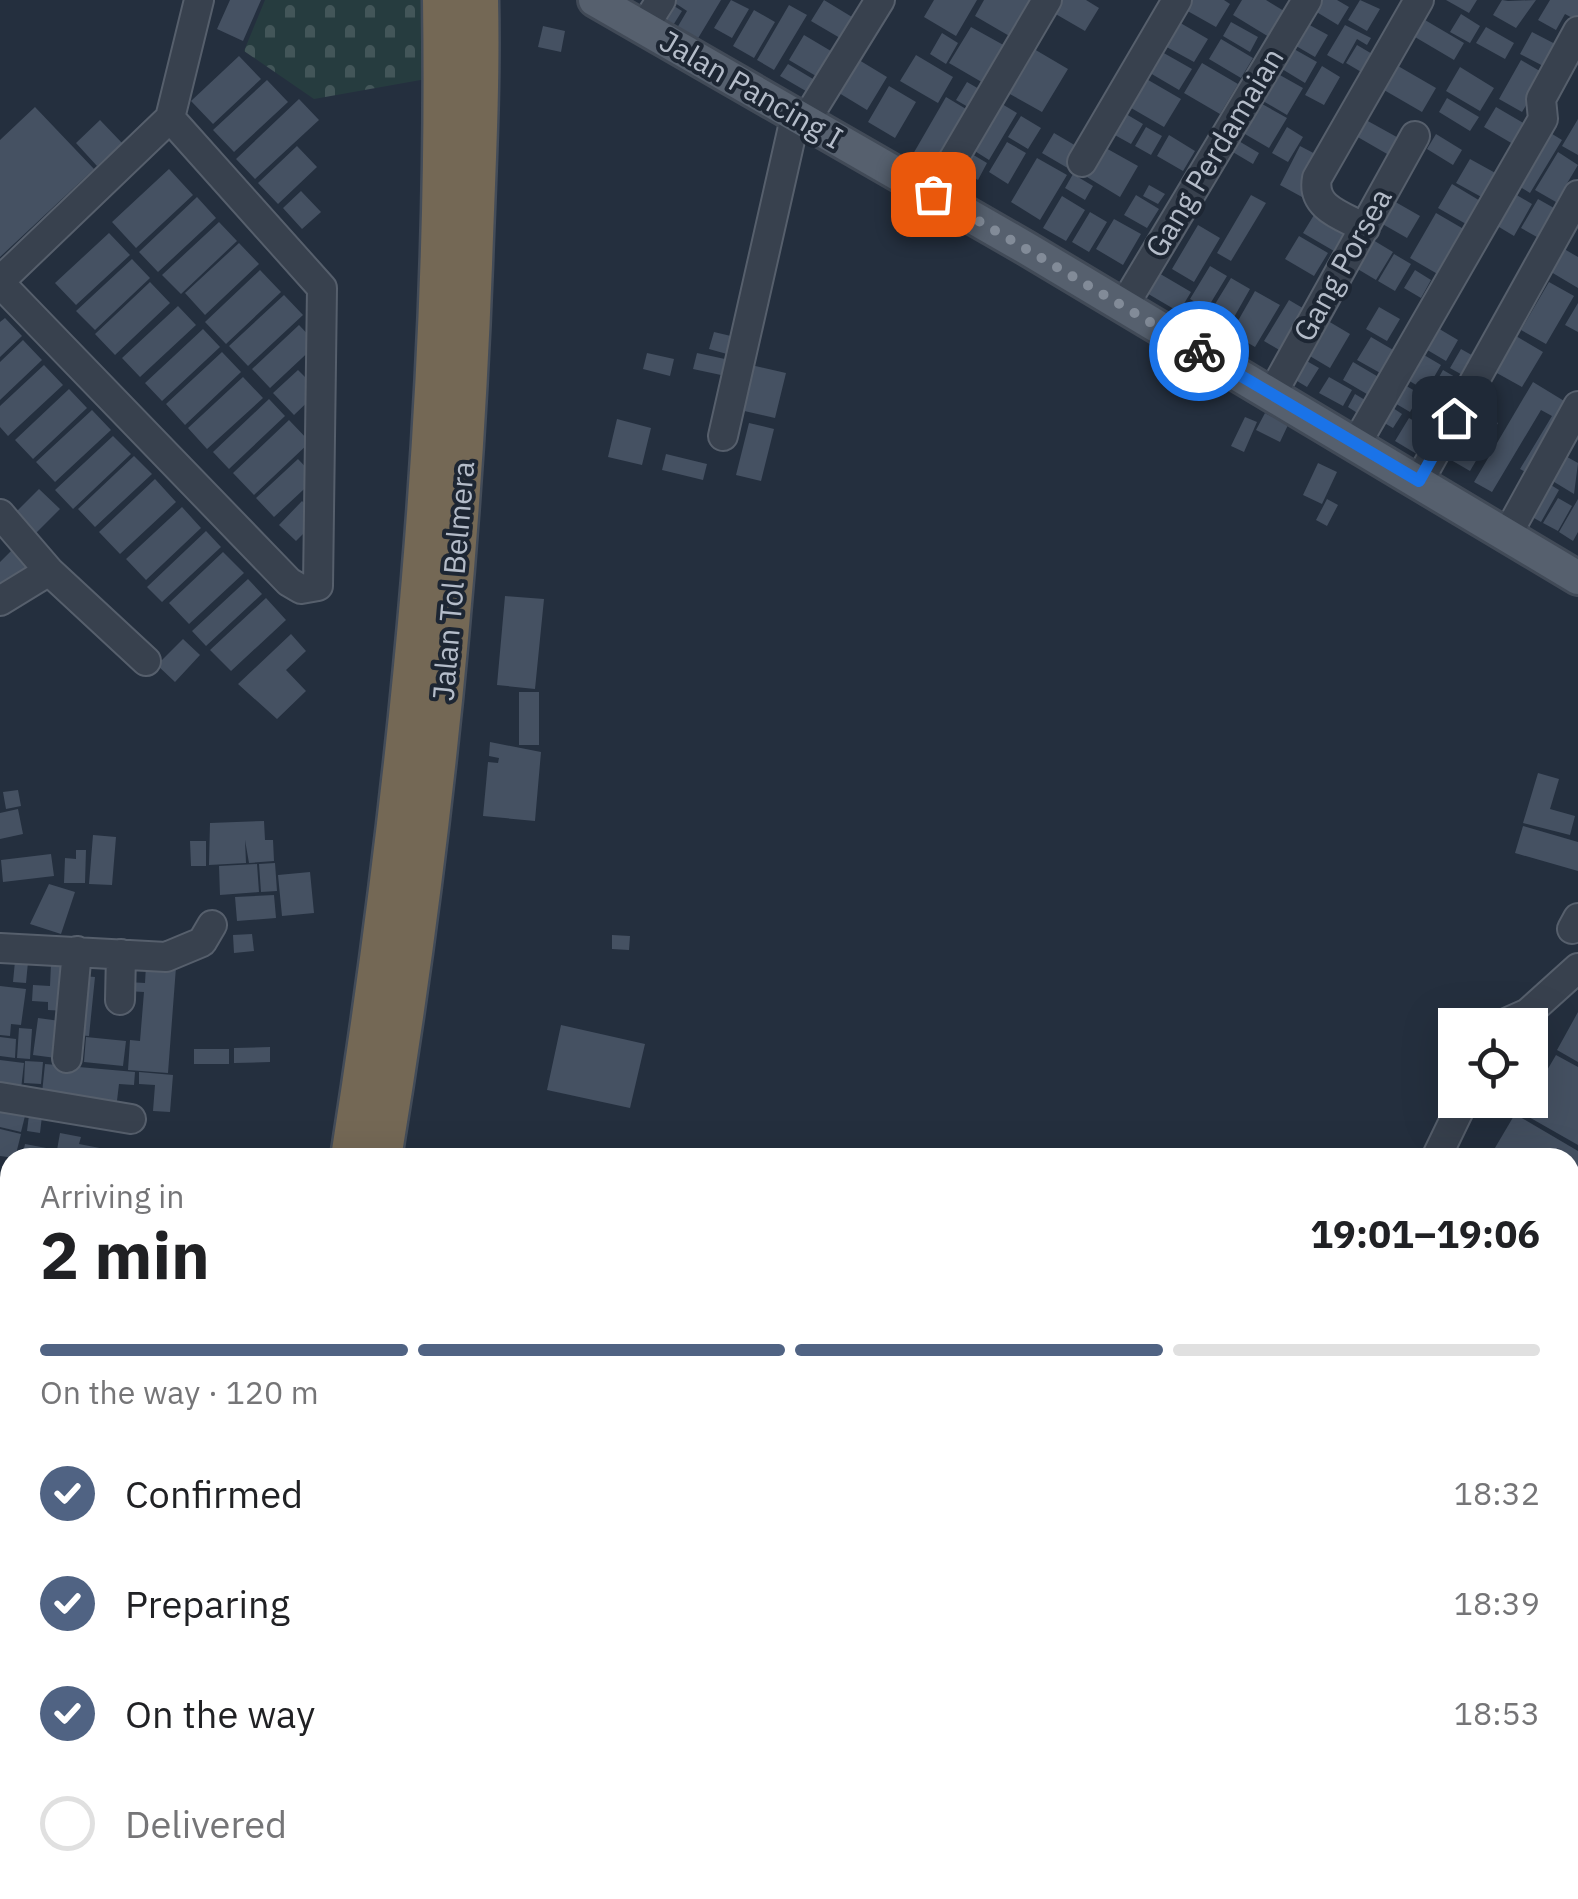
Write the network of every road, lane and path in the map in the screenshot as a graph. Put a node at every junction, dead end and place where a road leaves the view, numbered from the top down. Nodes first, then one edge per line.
1 (199, 0) edge
2 (596, 0) edge
3 (880, 0) edge
4 (1047, 0) edge
5 (1177, 0) edge
6 (1307, 0) edge
7 (1419, 0) edge
8 (460, 4) edge
9 (652, 13) edge
10 (1578, 31) edge
11 (170, 118) junction
12 (800, 120) junction
13 (1414, 136) dead end
14 (1082, 162) dead end
15 (933, 194) junction
16 (1578, 195) edge
17 (1365, 228) junction
18 (0, 282) edge
19 (1122, 306) junction
20 (1272, 394) junction
21 (1578, 406) edge
22 (723, 436) dead end
23 (1356, 444) junction
24 (1419, 481) junction
25 (0, 514) edge
26 (1508, 533) junction
27 (49, 572) junction
28 (1578, 578) edge
29 (0, 601) edge
30 (146, 661) dead end
31 (212, 925) dead end
32 (0, 948) edge
33 (77, 951) junction
34 (121, 954) junction
35 (1578, 968) edge
36 (120, 1000) dead end
37 (1535, 1008) edge
38 (67, 1058) dead end
39 (0, 1097) edge
40 (1455, 1118) edge
41 (131, 1120) dead end
42 (352, 1148) edge
43 (383, 1148) edge
44 (1441, 1148) edge

1 - 11 street
2 - 9 main road, Jalan Pancing I
3 - 12 street
4 - 15 street
5 - 14 street
6 - 19 street, Gang Perdamaian
7 - 17 street
8 - 42 highway, Jalan Tol Belmera
8 - 43 highway, Jalan Tol Belmera
9 - 12 main road, Jalan Pancing I
10 - 23 street
11 - 18 street
11 - 18 street
12 - 15 main road, Jalan Pancing I
12 - 22 street
13 - 17 street, Gang Porsea
15 - 19 main road, Jalan Pancing I
16 - 24 street
17 - 20 street, Gang Porsea
19 - 20 main road, Jalan Pancing I
20 - 23 main road, Jalan Pancing I
21 - 26 street
23 - 24 main road, Jalan Pancing I
24 - 26 main road, Jalan Pancing I
25 - 27 street
26 - 28 main road, Jalan Pancing I
27 - 29 street
27 - 30 street
31 - 34 street
32 - 33 street
33 - 34 street
33 - 38 street
34 - 36 street
35 - 37 street
39 - 41 street
40 - 44 street

